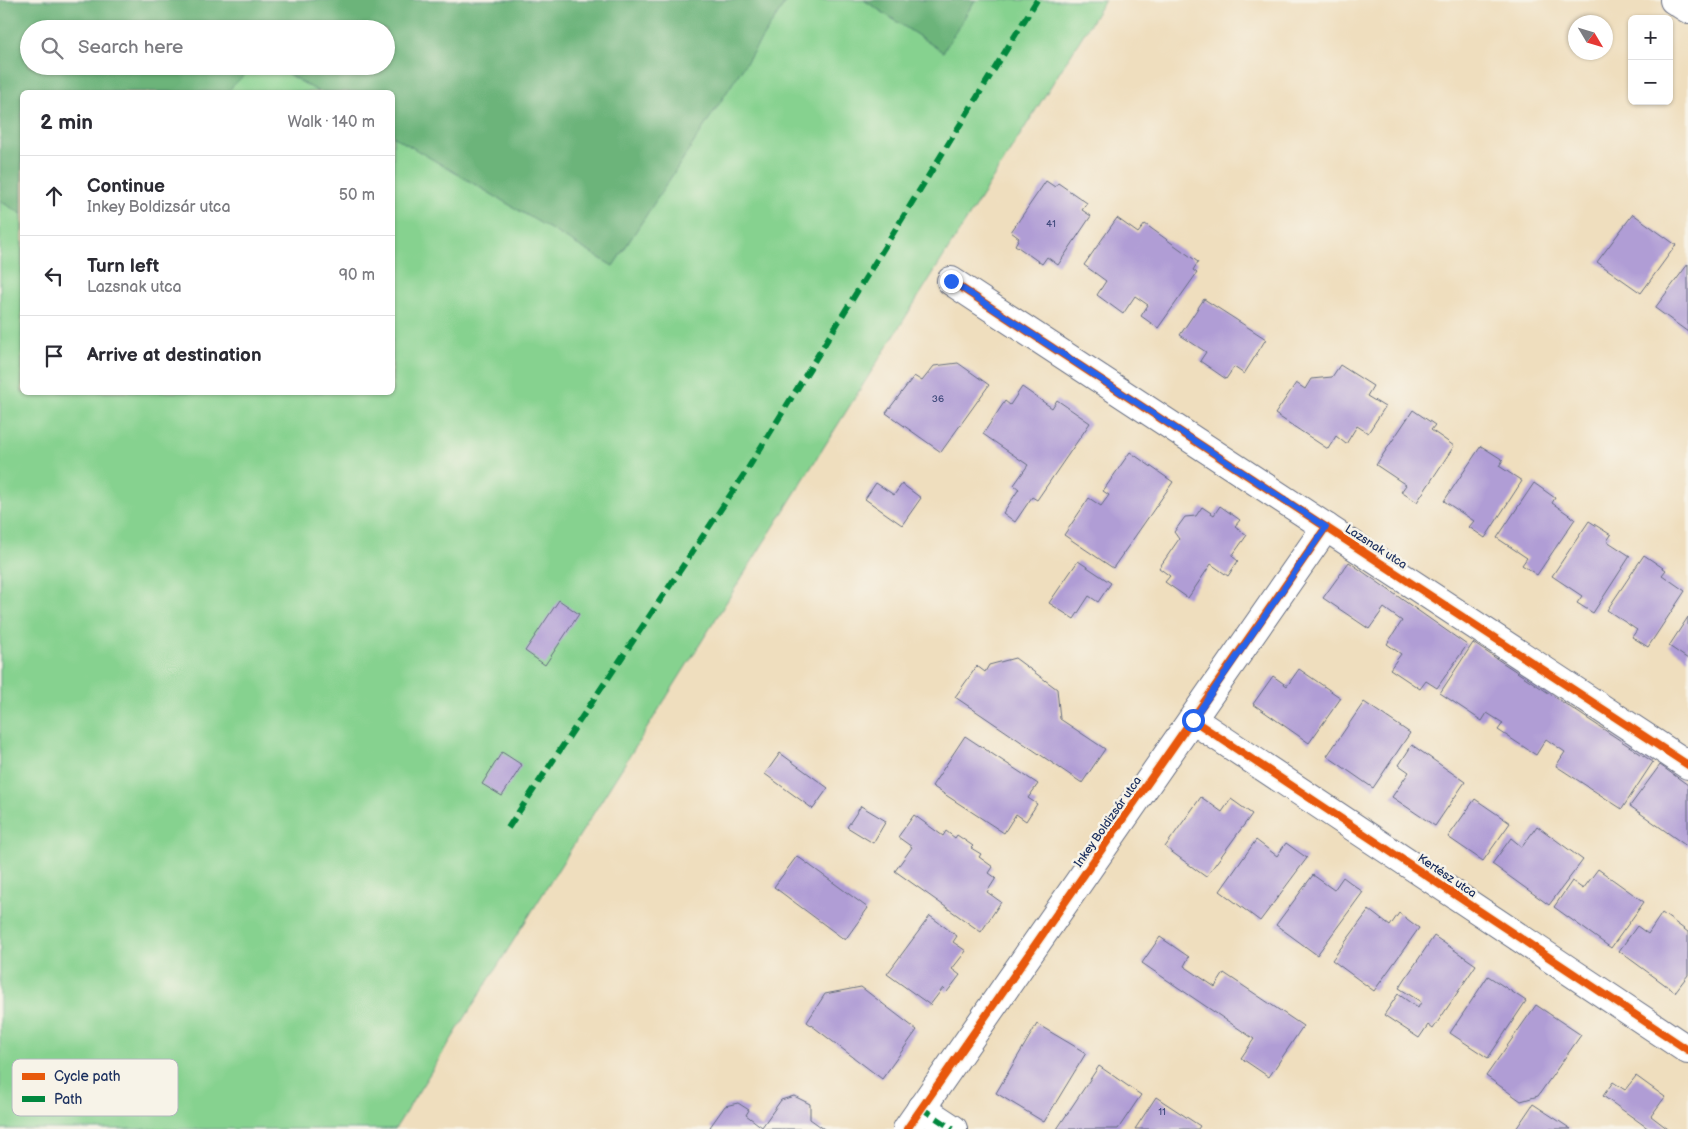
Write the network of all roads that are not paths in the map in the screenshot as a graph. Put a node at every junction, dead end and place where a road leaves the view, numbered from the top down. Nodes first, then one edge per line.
1 (1674, 0) edge
2 (1688, 9) edge
3 (951, 281) dead end
4 (1326, 527) junction
5 (1193, 720) junction
6 (1688, 765) edge
7 (1688, 1050) edge
8 (914, 1118) edge
9 (953, 1129) edge

1 - 2 street
3 - 4 street, Lazsnak utca
4 - 5 street, Inkey Boldizsár utca
4 - 6 street, Lazsnak utca
5 - 7 street, Kertész utca
5 - 8 street, Inkey Boldizsár utca
8 - 9 street

